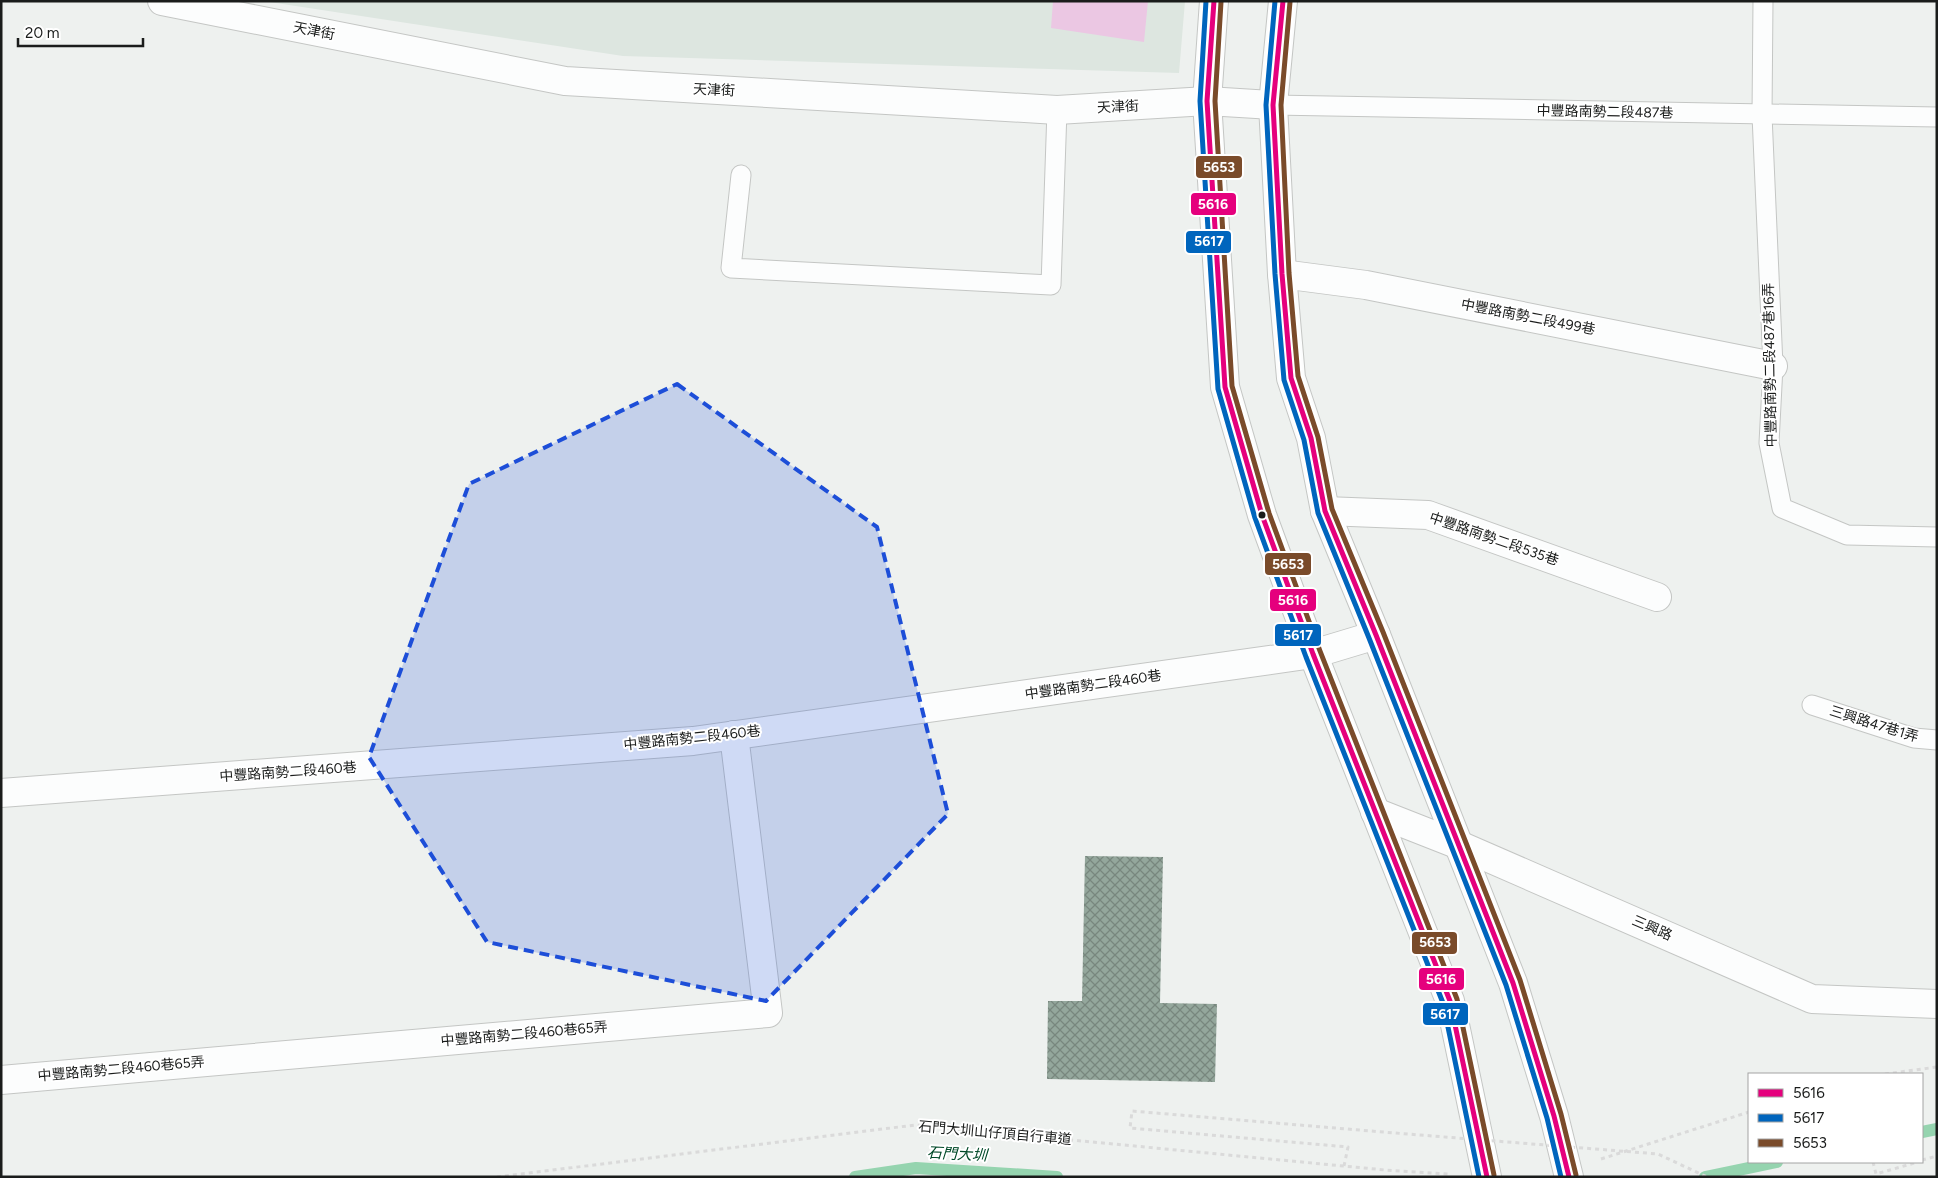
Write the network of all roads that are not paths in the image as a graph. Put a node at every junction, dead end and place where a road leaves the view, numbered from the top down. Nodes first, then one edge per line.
1 (162, 1) edge
2 (1214, 1) edge
3 (1283, 1) edge
4 (1763, 1) edge
5 (1207, 101) junction
6 (1273, 105) junction
7 (1057, 110) junction
8 (1762, 115) junction
9 (1937, 117) edge
10 (741, 175) dead end
11 (1282, 274) junction
12 (1773, 366) junction
13 (1325, 511) junction
14 (1937, 537) edge
15 (1657, 597) dead end
16 (1376, 635) junction
17 (1313, 654) junction
18 (1812, 705) dead end
19 (734, 735) junction
20 (1937, 740) edge
21 (1, 794) edge
22 (1375, 812) junction
23 (1459, 845) junction
24 (1937, 1004) edge
25 (1, 1080) edge
26 (1568, 1173) edge
27 (1487, 1176) edge

1 - 7 street, 天津街
2 - 5 street
3 - 6 street
4 - 8 lane, 中豐路南勢二段487巷16弄
5 - 6 street, 天津街
5 - 7 street, 天津街
5 - 17 street
6 - 8 lane, 中豐路南勢二段487巷
6 - 11 street
7 - 10 lane
8 - 9 lane, 中豐路南勢二段487巷
8 - 12 lane, 中豐路南勢二段487巷16弄
11 - 12 street, 中豐路南勢二段499巷
11 - 13 street
12 - 14 lane, 中豐路南勢二段487巷16弄
13 - 15 street, 中豐路南勢二段535巷
13 - 16 street
16 - 17 street, 中豐路南勢二段460巷
16 - 23 street
17 - 19 street, 中豐路南勢二段460巷
17 - 22 street
18 - 20 lane, 三興路47巷1弄
19 - 21 street, 中豐路南勢二段460巷
19 - 25 street, 中豐路南勢二段460巷65弄
22 - 23 street, 三興路
22 - 27 street
23 - 24 street, 三興路
23 - 26 street

